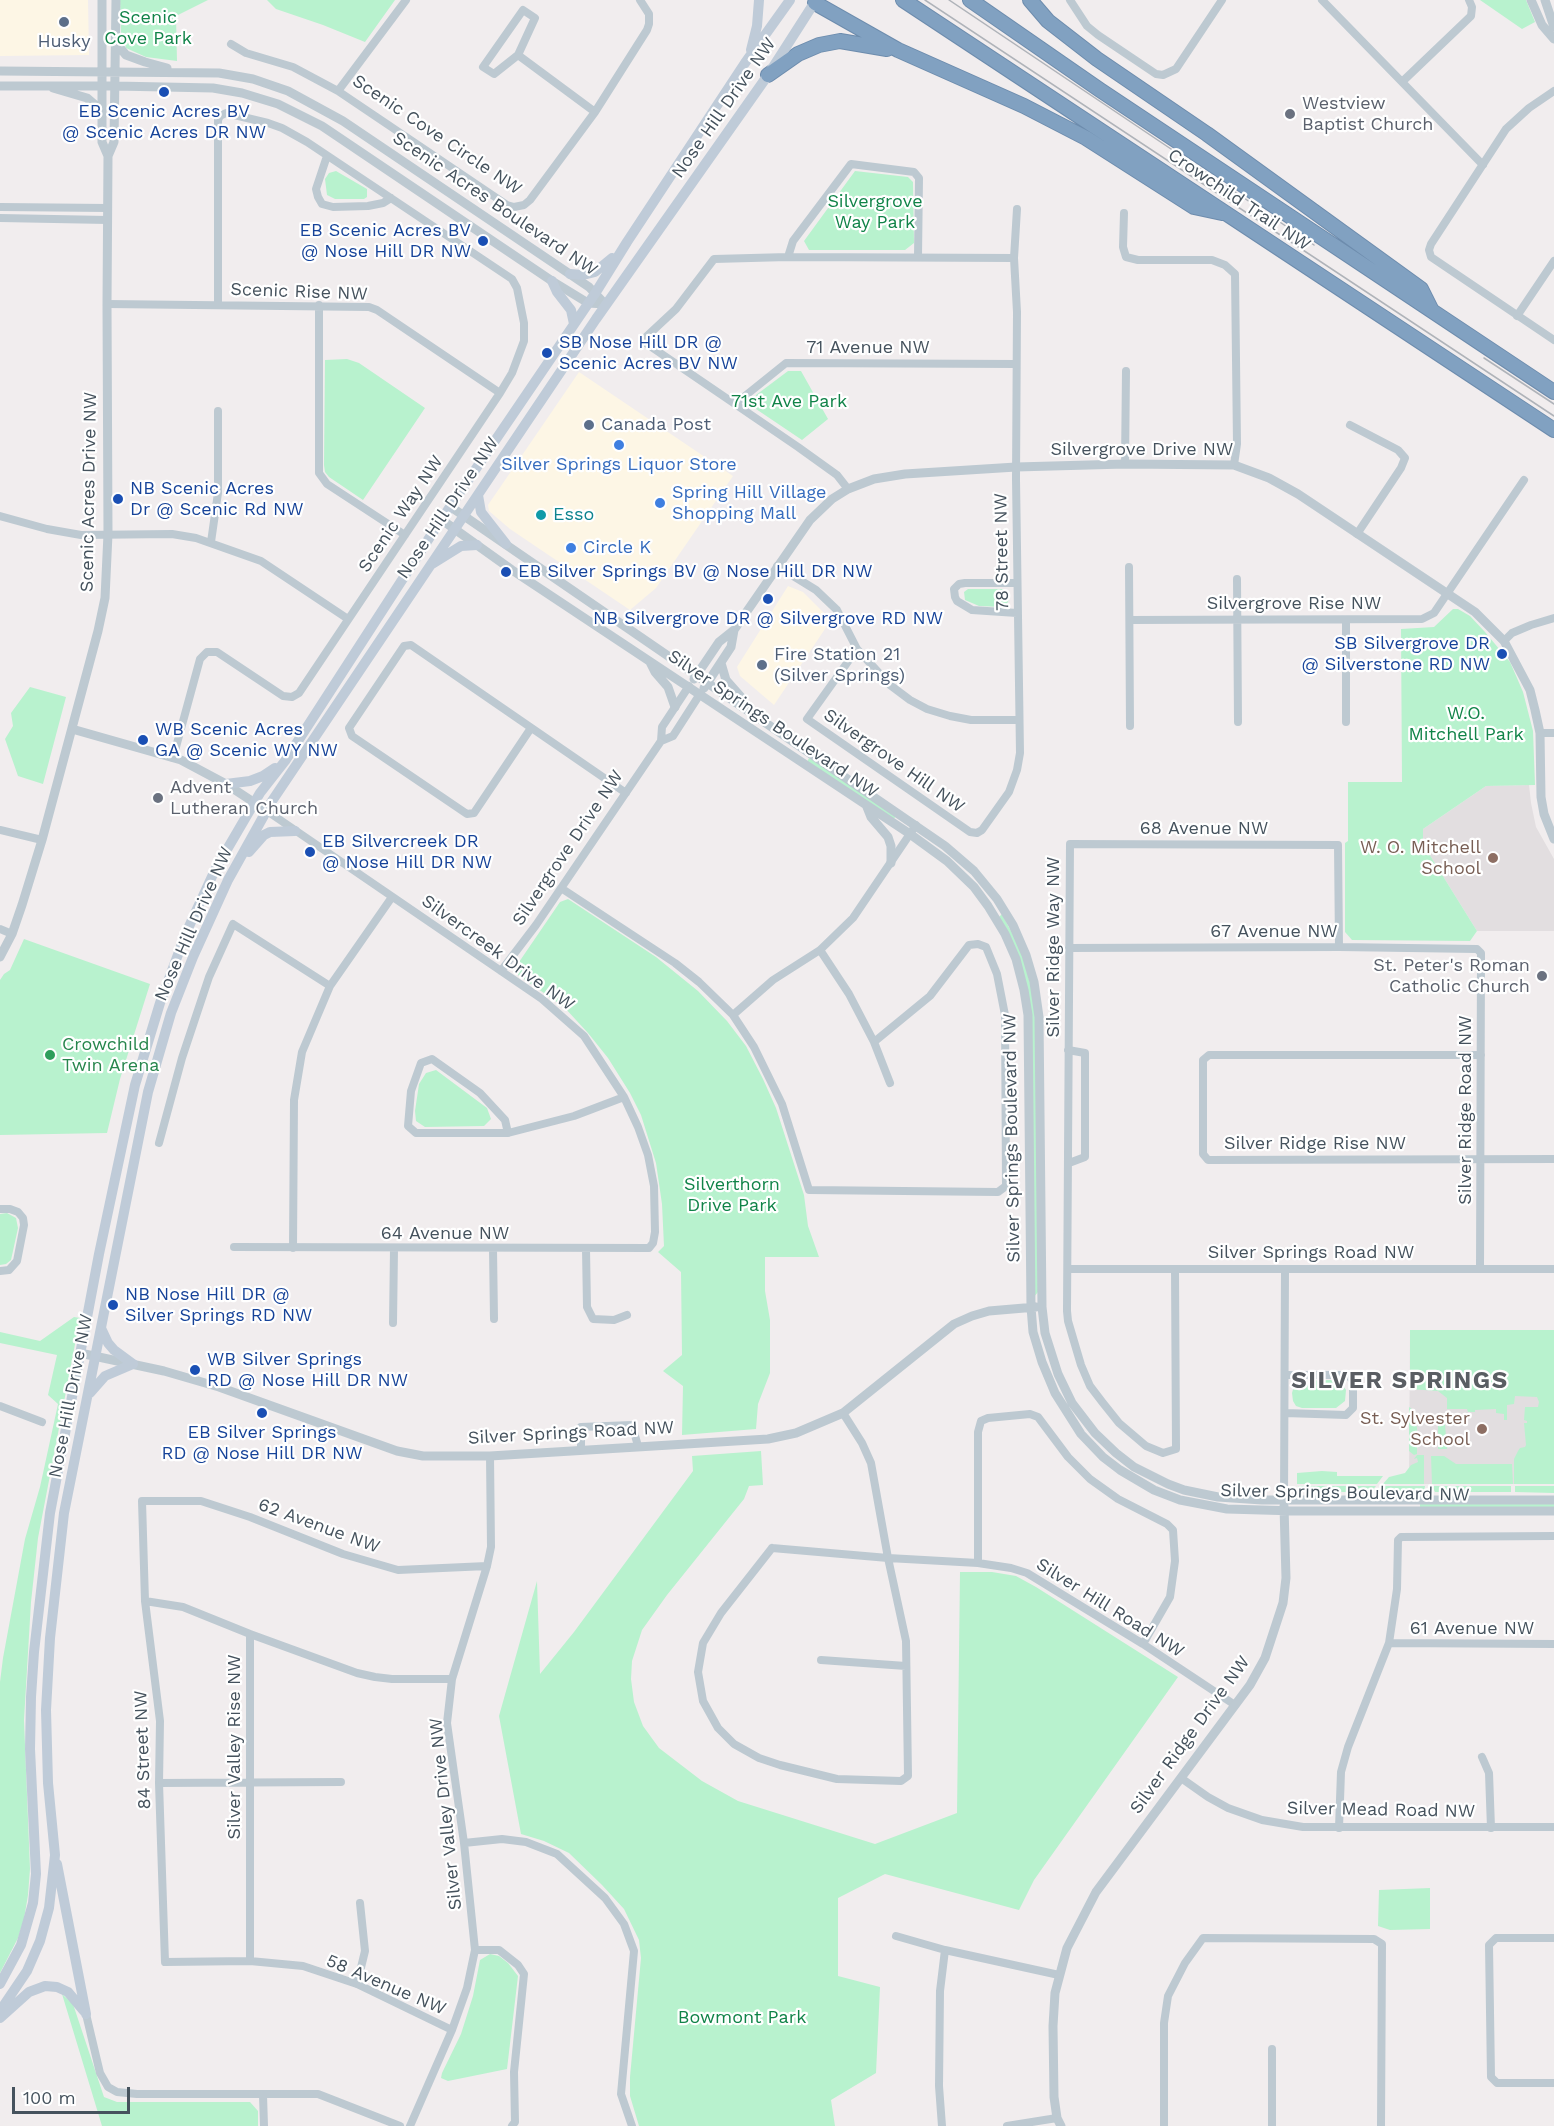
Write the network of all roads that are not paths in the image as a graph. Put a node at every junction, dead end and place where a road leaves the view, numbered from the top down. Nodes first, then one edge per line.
1 (102, 0) edge
2 (116, 0) edge
3 (406, 0) edge
4 (640, 0) edge
5 (759, 0) edge
6 (790, 0) edge
7 (903, 0) edge
8 (970, 0) edge
9 (1029, 0) edge
10 (1222, 0) edge
11 (1322, 0) edge
12 (1469, 0) edge
13 (1531, 0) edge
14 (1545, 0) edge
15 (814, 1) edge
16 (1072, 1) edge
17 (1554, 27) edge
18 (1554, 39) edge
19 (116, 43) junction
20 (231, 44) dead end
21 (898, 50) junction
22 (518, 55) junction
23 (746, 63) junction
24 (0, 71) edge
25 (102, 72) junction
26 (115, 72) junction
27 (190, 72) junction
28 (768, 75) junction
29 (1403, 81) junction
30 (0, 86) edge
31 (48, 86) junction
32 (102, 86) junction
33 (115, 86) junction
34 (338, 91) junction
35 (1554, 91) edge
36 (102, 111) junction
37 (595, 112) junction
38 (108, 156) junction
39 (327, 156) junction
40 (1483, 165) junction
41 (391, 198) junction
42 (0, 207) edge
43 (108, 208) junction
44 (1017, 209) dead end
45 (1124, 213) dead end
46 (1230, 215) junction
47 (0, 218) edge
48 (108, 220) junction
49 (627, 242) junction
50 (788, 257) junction
51 (918, 257) junction
52 (1014, 258) junction
53 (1554, 261) edge
54 (570, 274) junction
55 (552, 281) junction
56 (596, 292) junction
57 (588, 303) junction
58 (107, 304) junction
59 (605, 304) junction
60 (218, 305) junction
61 (319, 305) junction
62 (1432, 311) junction
63 (1517, 316) junction
64 (574, 324) junction
65 (1554, 340) edge
66 (1016, 364) junction
67 (1126, 371) dead end
68 (1554, 392) edge
69 (500, 393) junction
70 (735, 404) junction
71 (218, 411) dead end
72 (1350, 425) dead end
73 (1554, 430) edge
74 (1125, 464) junction
75 (1234, 465) junction
76 (1016, 467) junction
77 (1524, 480) dead end
78 (848, 489) junction
79 (478, 495) junction
80 (451, 507) junction
81 (0, 516) edge
82 (462, 516) junction
83 (442, 520) junction
84 (454, 529) junction
85 (108, 534) junction
86 (1357, 534) junction
87 (405, 535) junction
88 (211, 542) junction
89 (506, 544) junction
90 (477, 545) junction
91 (430, 566) junction
92 (777, 566) junction
93 (1129, 567) dead end
94 (1237, 579) dead end
95 (1017, 583) junction
96 (573, 590) junction
97 (1448, 594) junction
98 (563, 603) junction
99 (1017, 614) junction
100 (1554, 618) edge
101 (348, 619) junction
102 (1238, 619) junction
103 (1130, 620) junction
104 (1346, 620) junction
105 (734, 630) junction
106 (1504, 641) junction
107 (857, 649) junction
108 (650, 662) junction
109 (721, 663) junction
110 (696, 676) junction
111 (707, 683) junction
112 (689, 686) junction
113 (700, 694) junction
114 (675, 707) junction
115 (751, 713) junction
116 (1018, 720) junction
117 (1238, 722) dead end
118 (1346, 723) dead end
119 (1130, 726) dead end
120 (531, 728) junction
121 (72, 729) junction
122 (1540, 733) junction
123 (1554, 733) edge
124 (661, 741) junction
125 (173, 758) junction
126 (285, 761) junction
127 (226, 784) junction
128 (626, 793) junction
129 (254, 802) junction
130 (867, 807) junction
131 (267, 811) junction
132 (916, 825) junction
133 (0, 830) edge
134 (295, 831) junction
135 (977, 832) joint
136 (910, 834) junction
137 (1554, 839) edge
138 (42, 840) junction
139 (1070, 843) joint
140 (891, 863) junction
141 (235, 868) junction
142 (561, 888) junction
143 (392, 897) junction
144 (0, 929) edge
145 (12, 934) junction
146 (1339, 947) junction
147 (1069, 948) junction
148 (820, 950) junction
149 (1479, 951) joint
150 (1, 952) edge
151 (501, 971) junction
152 (330, 986) junction
153 (733, 1015) junction
154 (874, 1042) junction
155 (1068, 1050) junction
156 (1481, 1055) junction
157 (890, 1083) dead end
158 (624, 1097) junction
159 (508, 1133) junction
160 (159, 1143) dead end
161 (1479, 1158) junction
162 (1554, 1160) edge
163 (1069, 1163) junction
164 (0, 1209) edge
165 (653, 1243) joint
166 (234, 1248) dead end
167 (293, 1248) junction
168 (394, 1249) junction
169 (493, 1249) junction
170 (586, 1249) junction
171 (1068, 1269) junction
172 (1175, 1269) junction
173 (1285, 1269) junction
174 (1480, 1269) junction
175 (1554, 1269) edge
176 (0, 1271) edge
177 (1042, 1306) junction
178 (1031, 1307) junction
179 (627, 1315) dead end
180 (494, 1320) dead end
181 (393, 1323) dead end
182 (101, 1328) junction
183 (80, 1353) junction
184 (95, 1356) junction
185 (133, 1364) junction
186 (1286, 1375) junction
187 (88, 1395) junction
188 (0, 1406) edge
189 (843, 1413) junction
190 (1285, 1413) junction
191 (42, 1422) dead end
192 (638, 1446) junction
193 (580, 1450) junction
194 (490, 1456) junction
195 (1284, 1500) junction
196 (1554, 1500) edge
197 (142, 1501) joint
198 (1284, 1511) junction
199 (1554, 1511) edge
200 (1554, 1536) edge
201 (888, 1558) junction
202 (978, 1563) junction
203 (487, 1566) junction
204 (145, 1601) junction
205 (250, 1634) junction
206 (1389, 1643) junction
207 (1143, 1644) junction
208 (1554, 1644) edge
209 (822, 1660) dead end
210 (906, 1666) junction
211 (452, 1679) junction
212 (1234, 1705) junction
213 (1482, 1757) dead end
214 (1181, 1778) junction
215 (341, 1782) dead end
216 (159, 1783) junction
217 (249, 1783) junction
218 (1554, 1827) edge
219 (1339, 1828) junction
220 (1491, 1828) junction
221 (464, 1843) junction
222 (55, 1855) junction
223 (360, 1903) dead end
224 (896, 1936) dead end
225 (1554, 1938) edge
226 (475, 1950) junction
227 (945, 1950) junction
228 (250, 1961) junction
229 (165, 1962) joint
230 (1059, 1974) junction
231 (0, 1984) edge
232 (357, 1984) junction
233 (0, 2011) edge
234 (86, 2014) junction
235 (0, 2018) edge
236 (453, 2030) junction
237 (1272, 2049) dead end
238 (1554, 2083) edge
239 (262, 2095) junction
240 (1059, 2122) edge
241 (264, 2126) edge
242 (400, 2126) edge
243 (410, 2126) edge
244 (512, 2126) edge
245 (632, 2126) edge
246 (942, 2126) edge
247 (1007, 2126) edge
248 (1164, 2126) edge
249 (1272, 2126) edge
250 (1381, 2126) edge

1 - 25 street, Scenic Acres Drive NW
2 - 19 street, Scenic Acres Drive NW
3 - 34 street, Scenic Cove Circle NW
4 - 37 street, Scenic Cove Circle NW
5 - 23 main road
6 - 23 main road, Nose Hill Drive NW
7 - 46 highway, Crowchild Trail NW
8 - 62 highway, Crowchild Trail NW
9 - 62 highway
10 - 16 street
11 - 29 street
12 - 29 street
13 - 18 street
14 - 17 street
15 - 21 highway
15 - 28 main road, Nose Hill Drive NW
19 - 26 street, Scenic Acres Drive NW
19 - 27 street
20 - 34 street
21 - 28 highway
21 - 46 highway
22 - 22 street
22 - 37 street
23 - 49 main road, Nose Hill Drive NW
24 - 25 street, Scenic Acres Boulevard NW
25 - 26 street, Scenic Acres Boulevard NW
25 - 32 street, Scenic Acres Drive NW
26 - 27 street, Scenic Acres Boulevard NW
26 - 33 street, Scenic Acres Drive NW
27 - 54 street, Scenic Acres Boulevard NW
28 - 59 main road, Nose Hill Drive NW
29 - 40 street
30 - 31 street, Scenic Acres Boulevard NW
31 - 32 street, Scenic Acres Boulevard NW
31 - 36 street
32 - 33 street, Scenic Acres Boulevard NW
32 - 36 street, Scenic Acres Drive NW
33 - 38 street, Scenic Acres Drive NW
33 - 55 street, Scenic Acres Boulevard NW
34 - 37 street, Scenic Cove Circle NW
35 - 40 street
36 - 38 street, Scenic Acres Drive NW
38 - 43 street, Scenic Acres Drive NW
39 - 41 street, Scenic Way NW
39 - 41 street
39 - 60 street, Scenic Way NW
40 - 63 street
41 - 69 street, Scenic Way NW
42 - 43 street
43 - 48 street, Scenic Acres Drive NW
44 - 52 street, 78 Street NW
45 - 75 street
46 - 73 highway, Crowchild Trail NW
47 - 48 street
48 - 58 street, Scenic Acres Drive NW
49 - 54 main road
49 - 56 main road, Nose Hill Drive NW
50 - 51 street
50 - 51 street
50 - 70 street
51 - 52 street
52 - 66 street, 78 Street NW
53 - 63 street
54 - 56 street, Scenic Acres Boulevard NW
55 - 57 street, Scenic Acres Boulevard NW
55 - 64 main road
56 - 57 main road, Nose Hill Drive NW
56 - 59 street, Scenic Acres Boulevard NW
57 - 59 street, Scenic Acres Boulevard NW
57 - 64 main road, Nose Hill Drive NW
58 - 60 street, Scenic Rise NW
58 - 85 street, Scenic Acres Drive NW
59 - 79 main road, Nose Hill Drive NW
60 - 61 street, Scenic Rise NW
61 - 69 street, Scenic Rise NW
61 - 87 street
62 - 68 highway, Crowchild Trail NW
63 - 65 street
64 - 80 main road, Nose Hill Drive NW
66 - 70 street, 71 Avenue NW
66 - 76 street, 78 Street NW
67 - 74 street
69 - 87 street, Scenic Way NW
70 - 78 street
71 - 88 street
72 - 86 street
74 - 75 street, Silvergrove Drive NW
74 - 76 street, Silvergrove Drive NW
75 - 86 street, Silvergrove Drive NW
76 - 78 street, Silvergrove Drive NW
76 - 95 street, 78 Street NW
77 - 97 street, Silvergrove Rise NW
78 - 92 street, Silvergrove Drive NW
79 - 82 main road, Nose Hill Drive NW
79 - 89 main road
80 - 82 street, Silver Springs Boulevard NW
80 - 83 main road, Nose Hill Drive NW
81 - 85 street
82 - 84 main road, Nose Hill Drive NW
82 - 89 street, Silver Springs Boulevard NW
83 - 84 street, Silver Springs Boulevard NW
83 - 126 main road, Nose Hill Drive NW
84 - 90 street, Silver Springs Boulevard NW
84 - 91 main road, Nose Hill Drive NW
85 - 88 street
85 - 121 street, Scenic Acres Drive NW
86 - 97 street, Silvergrove Drive NW
87 - 101 street, Scenic Way NW
88 - 101 street
89 - 96 street, Silver Springs Boulevard NW
90 - 91 main road
90 - 98 street, Silver Springs Boulevard NW
91 - 131 main road, Nose Hill Drive NW
92 - 105 street, Silvergrove Drive NW
92 - 107 street
93 - 103 street
94 - 102 street
95 - 99 street, 78 Street NW
95 - 99 street
96 - 98 street
96 - 110 street, Silver Springs Boulevard NW
97 - 104 street, Silvergrove Rise NW
97 - 106 street, Silvergrove Drive NW
98 - 108 street, Silver Springs Boulevard NW
99 - 116 street, 78 Street NW
100 - 106 street
101 - 125 street, Scenic Way NW
102 - 103 street, Silvergrove Rise NW
102 - 104 street, Silvergrove Rise NW
102 - 117 street
103 - 119 street
104 - 118 street
105 - 109 street, Silvergrove Drive NW
105 - 110 street, Silvergrove Drive NW
106 - 122 street, Silvergrove Drive NW
107 - 116 street
107 - 135 street, Silvergrove Hill NW
108 - 112 street, Silver Springs Boulevard NW
108 - 114 street
109 - 111 street, Silvergrove Drive NW
109 - 115 street
110 - 111 street, Silver Springs Boulevard NW
110 - 112 street, Silvergrove Drive NW
111 - 113 street, Silvergrove Drive NW
111 - 115 street, Silver Springs Boulevard NW
112 - 113 street, Silver Springs Boulevard NW
112 - 114 street, Silvergrove Drive NW
113 - 124 street, Silvergrove Drive NW
113 - 130 street, Silver Springs Boulevard NW
114 - 124 street, Silvergrove Drive NW
115 - 132 street, Silver Springs Boulevard NW
116 - 135 street, 78 Street NW
120 - 120 street
120 - 128 street
121 - 125 street
121 - 138 street, Scenic Acres Drive NW
122 - 123 street
122 - 137 street, Silvergrove Drive NW
124 - 128 street, Silvergrove Drive NW
125 - 127 street
126 - 127 main road
126 - 129 main road, Nose Hill Drive NW
127 - 129 street
128 - 142 street, Silvergrove Drive NW
129 - 131 street
129 - 183 main road, Nose Hill Drive NW
130 - 136 street, Silver Springs Boulevard NW
130 - 140 street
131 - 134 street, Silvercreek Drive NW
131 - 141 main road, Nose Hill Drive NW
132 - 136 street
132 - 177 street, Silver Springs Boulevard NW
133 - 138 street
134 - 141 main road
134 - 143 street, Silvercreek Drive NW
136 - 140 street
136 - 178 street, Silver Springs Boulevard NW
138 - 145 street, Scenic Acres Drive NW
139 - 146 street, 68 Avenue NW
139 - 147 street, Silver Ridge Way NW
140 - 148 street
141 - 182 main road, Nose Hill Drive NW
142 - 151 street, Silvergrove Drive NW
142 - 153 street
143 - 151 street, Silvercreek Drive NW
143 - 152 street
144 - 145 street
145 - 150 street, Scenic Acres Drive NW
146 - 147 street, 67 Avenue NW
146 - 149 street, 67 Avenue NW
147 - 155 street, Silver Ridge Way NW
148 - 153 street
148 - 154 street
149 - 156 street, Silver Ridge Road NW
151 - 158 street, Silvercreek Drive NW
152 - 160 street
152 - 167 street
153 - 154 street
154 - 157 street
155 - 163 street, Silver Ridge Way NW
155 - 163 street, Silver Ridge Way NW
156 - 161 street, Silver Ridge Road NW
156 - 161 street, Silver Ridge Rise NW
158 - 159 street
158 - 165 street, Silvercreek Drive NW
159 - 159 street
161 - 162 street
161 - 174 street, Silver Ridge Road NW
163 - 171 street, Silver Ridge Way NW
164 - 176 street
165 - 170 street, 64 Avenue NW
166 - 167 street, 64 Avenue NW
167 - 168 street, 64 Avenue NW
168 - 169 street, 64 Avenue NW
168 - 181 street
169 - 170 street, 64 Avenue NW
169 - 180 street
170 - 179 street
171 - 172 street, Silver Springs Road NW
171 - 172 street, Silver Ridge Way NW
172 - 173 street, Silver Springs Road NW
173 - 174 street, Silver Springs Road NW
173 - 186 street, Silver Ridge Drive NW
174 - 175 street, Silver Springs Road NW
177 - 178 street, Silver Springs Road NW
177 - 195 street, Silver Springs Boulevard NW
178 - 189 street, Silver Springs Road NW
178 - 198 street, Silver Springs Boulevard NW
182 - 184 main road, Nose Hill Drive NW
182 - 185 main road
183 - 184 street, Silver Springs Road NW
183 - 231 main road, Nose Hill Drive NW
184 - 185 street, Silver Springs Road NW
184 - 187 main road, Nose Hill Drive NW
185 - 187 main road
185 - 194 street, Silver Springs Road NW
186 - 190 street, Silver Ridge Drive NW
186 - 190 street
187 - 222 main road, Nose Hill Drive NW
188 - 191 street
189 - 192 street, Silver Springs Road NW
189 - 201 street
190 - 195 street, Silver Ridge Drive NW
192 - 193 street, Silver Springs Road NW
192 - 193 street
193 - 194 street, Silver Springs Road NW
194 - 203 street, Silver Valley Drive NW
195 - 196 street, Silver Springs Boulevard NW
195 - 198 street, Silver Ridge Drive NW
197 - 203 street, 62 Avenue NW
197 - 204 street, 84 Street NW
198 - 199 street, Silver Springs Boulevard NW
198 - 212 street, Silver Ridge Drive NW
200 - 206 street
201 - 202 street, Silver Hill Road NW
201 - 210 street
201 - 210 street, Silver Hill Road NW
202 - 207 street, Silver Hill Road NW
202 - 207 street
203 - 211 street, Silver Valley Drive NW
204 - 205 street
204 - 216 street, 84 Street NW
205 - 211 street, Silver Valley Rise NW
205 - 217 street, Silver Valley Rise NW
206 - 208 street, 61 Avenue NW
206 - 219 street
207 - 212 street, Silver Hill Road NW
209 - 210 street
211 - 221 street, Silver Valley Drive NW
212 - 214 street, Silver Ridge Drive NW
213 - 220 street
214 - 219 street, Silver Mead Road NW
214 - 230 street, Silver Ridge Drive NW
215 - 217 street
216 - 217 street
216 - 229 street, 84 Street NW
217 - 228 street, Silver Valley Rise NW
218 - 220 street, Silver Mead Road NW
219 - 220 street, Silver Mead Road NW
221 - 226 street, Silver Valley Drive NW
221 - 245 street
222 - 233 main road, Nose Hill Drive NW
222 - 234 main road
223 - 232 street
224 - 227 street
225 - 238 street
226 - 236 street, Silver Valley Drive NW
226 - 244 street
227 - 230 street
227 - 246 street
228 - 229 street, 58 Avenue NW
228 - 232 street, 58 Avenue NW
230 - 240 street, Silver Ridge Drive NW
232 - 236 street, 58 Avenue NW
234 - 235 main road
234 - 239 street
236 - 243 street, Silver Valley Drive NW
237 - 249 street
239 - 241 street
239 - 242 street
240 - 247 street
248 - 250 street

